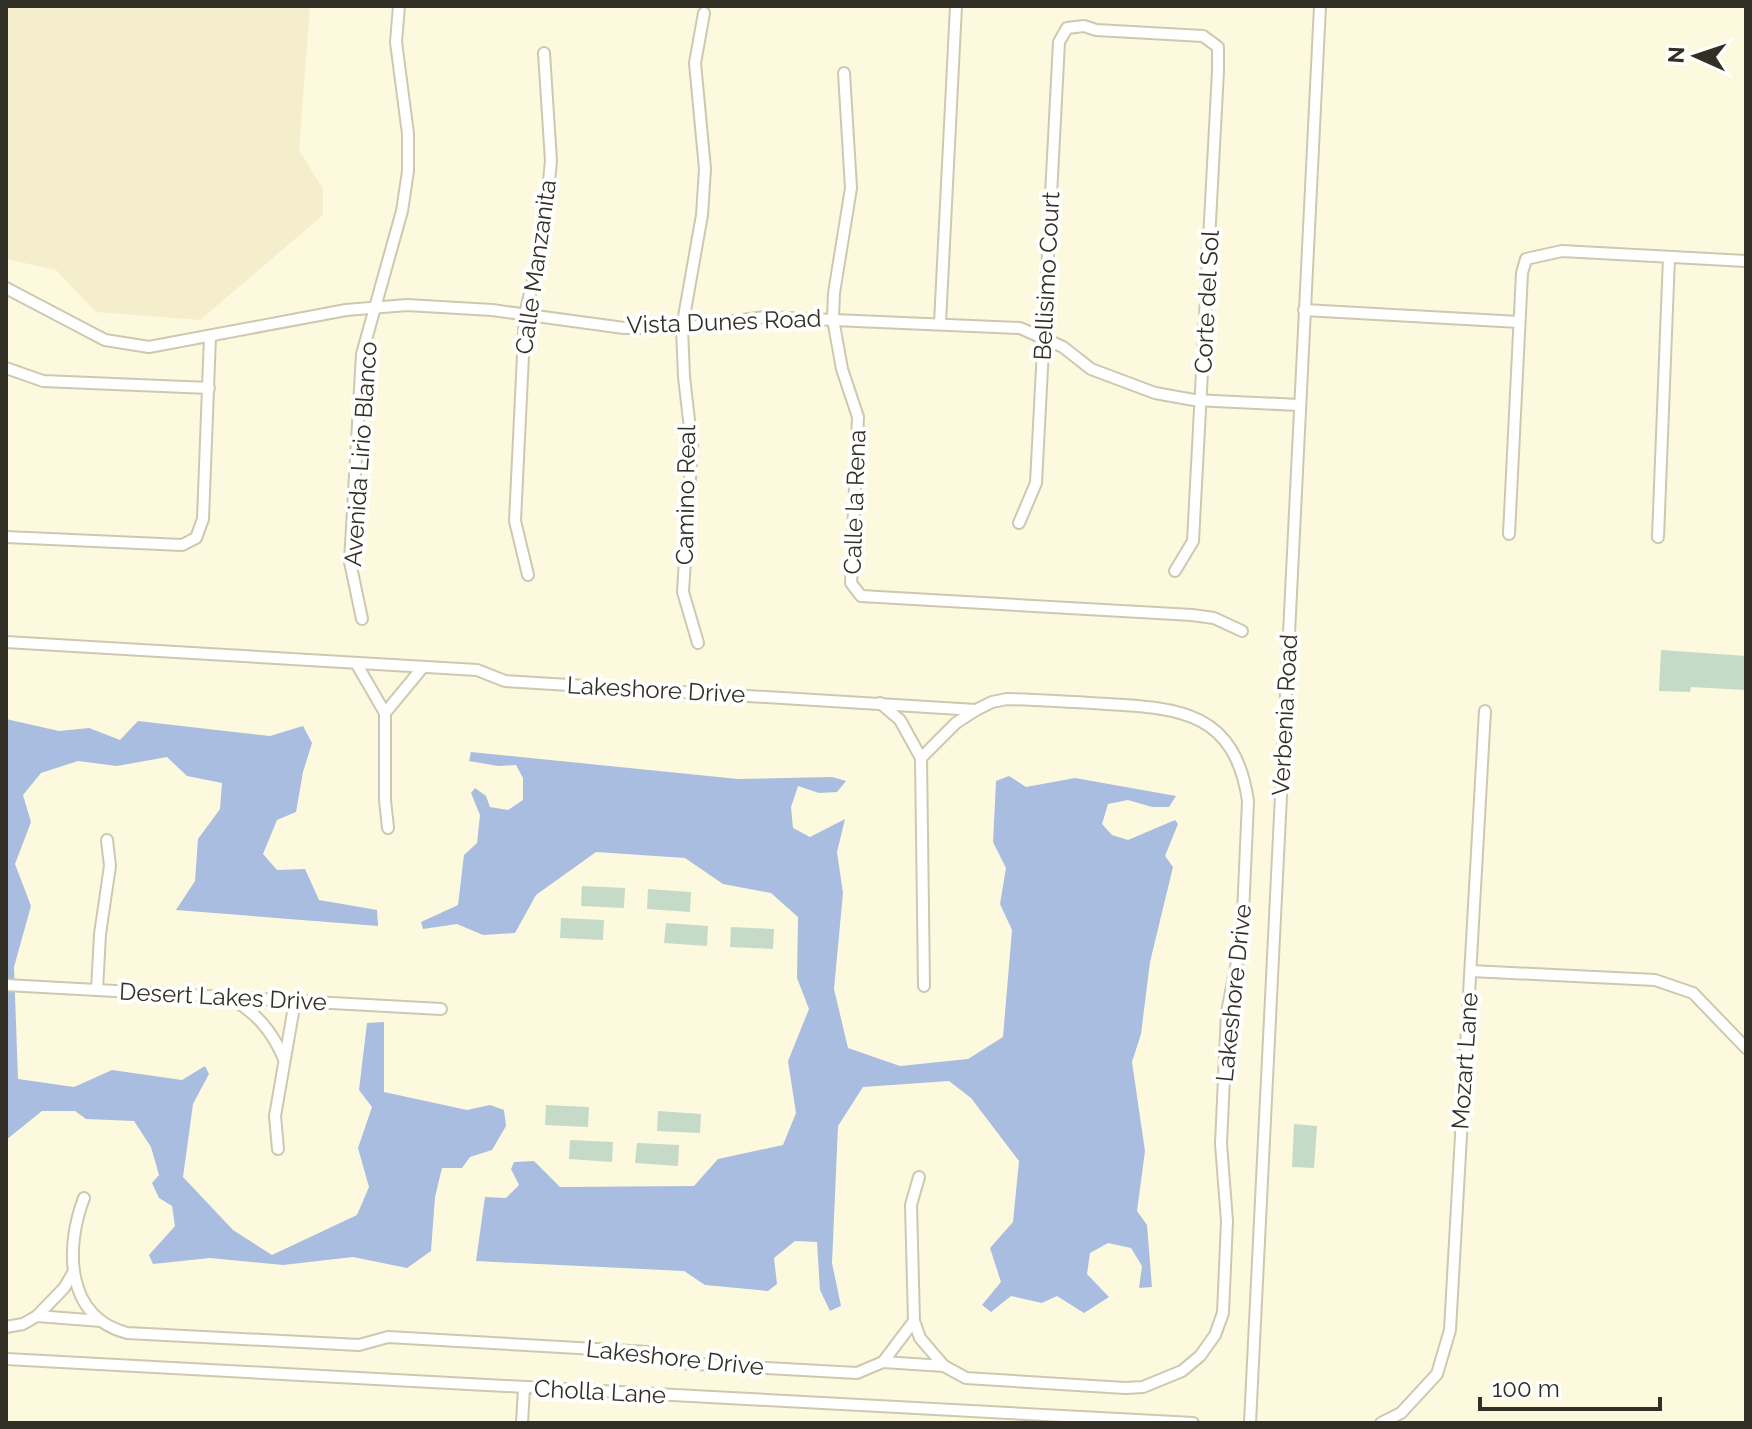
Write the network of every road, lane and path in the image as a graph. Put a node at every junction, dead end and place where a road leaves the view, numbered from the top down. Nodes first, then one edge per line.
1 (399, 6) edge
2 (956, 6) edge
3 (1320, 6) edge
4 (704, 13) dead end
5 (1203, 36) joint
6 (544, 53) dead end
7 (844, 73) dead end
8 (1669, 257) junction
9 (1746, 261) edge
10 (6, 288) edge
11 (374, 307) junction
12 (1304, 310) junction
13 (525, 314) junction
14 (833, 319) junction
15 (1519, 322) junction
16 (940, 323) junction
17 (682, 328) junction
18 (210, 336) junction
19 (1044, 338) junction
20 (6, 368) edge
21 (209, 388) junction
22 (1202, 401) junction
23 (1299, 405) junction
24 (1019, 523) dead end
25 (1509, 534) dead end
26 (6, 537) edge
27 (1658, 537) dead end
28 (1175, 571) dead end
29 (528, 575) dead end
30 (362, 619) dead end
31 (1242, 631) dead end
32 (6, 642) edge
33 (698, 643) dead end
34 (356, 663) junction
35 (423, 667) junction
36 (880, 703) junction
37 (976, 710) junction
38 (1485, 711) dead end
39 (385, 713) junction
40 (921, 758) junction
41 (388, 828) dead end
42 (107, 840) dead end
43 (1471, 971) junction
44 (6, 985) edge
45 (924, 986) dead end
46 (97, 990) junction
47 (228, 997) junction
48 (295, 1001) junction
49 (441, 1009) dead end
50 (1744, 1042) edge
51 (284, 1061) junction
52 (278, 1149) dead end
53 (919, 1177) dead end
54 (84, 1198) dead end
55 (73, 1273) junction
56 (37, 1316) junction
57 (101, 1321) junction
58 (914, 1321) junction
59 (6, 1327) edge
60 (6, 1359) edge
61 (883, 1362) junction
62 (944, 1366) junction
63 (524, 1388) junction
64 (522, 1423) edge
65 (1193, 1423) edge
66 (1250, 1423) edge
67 (1381, 1423) edge

1 - 11 street, Avenida Lirio Blanco
2 - 16 street
3 - 12 street, Verbenia Road
4 - 17 street, Camino Real
5 - 19 street, Bellisimo Court
5 - 22 street, Corte del Sol
6 - 13 street, Calle Manzanita
7 - 14 street, Calle la Rena
8 - 9 street
8 - 15 street
8 - 27 street
10 - 18 street, Vista Dunes Road
11 - 13 street, Vista Dunes Road
11 - 18 street, Vista Dunes Road
11 - 30 street, Avenida Lirio Blanco
12 - 15 street
12 - 23 street, Verbenia Road
13 - 17 street, Vista Dunes Road
13 - 29 street, Calle Manzanita
14 - 16 street, Vista Dunes Road
14 - 17 street, Vista Dunes Road
14 - 31 street, Calle la Rena
15 - 25 street
16 - 19 street, Vista Dunes Road
17 - 33 street, Camino Real
18 - 21 street
19 - 22 street, Vista Dunes Road
19 - 24 street, Bellisimo Court
20 - 21 street
21 - 26 street
22 - 23 street, Vista Dunes Road
22 - 28 street, Corte del Sol
23 - 66 street, Verbenia Road
32 - 34 street, Lakeshore Drive
34 - 35 street, Lakeshore Drive
34 - 39 street
35 - 36 street, Lakeshore Drive
35 - 39 street
36 - 37 street, Lakeshore Drive
36 - 40 street
37 - 40 street
37 - 62 street, Lakeshore Drive
38 - 43 street
39 - 41 street
40 - 45 street
42 - 46 street
43 - 50 street, Mozart Lane
43 - 67 street, Mozart Lane
44 - 46 street, Desert Lakes Drive
46 - 47 street, Desert Lakes Drive
47 - 48 street, Desert Lakes Drive
47 - 51 street
48 - 49 street, Desert Lakes Drive
48 - 51 street
51 - 52 street
53 - 58 street
54 - 55 street
55 - 56 street
55 - 57 street
56 - 57 street, Lakeshore Drive
56 - 59 street, Lakeshore Drive
57 - 61 street, Lakeshore Drive
58 - 61 street
58 - 62 street
60 - 63 street, Cholla Lane
61 - 62 street, Lakeshore Drive
63 - 64 street
63 - 65 street, Cholla Lane

